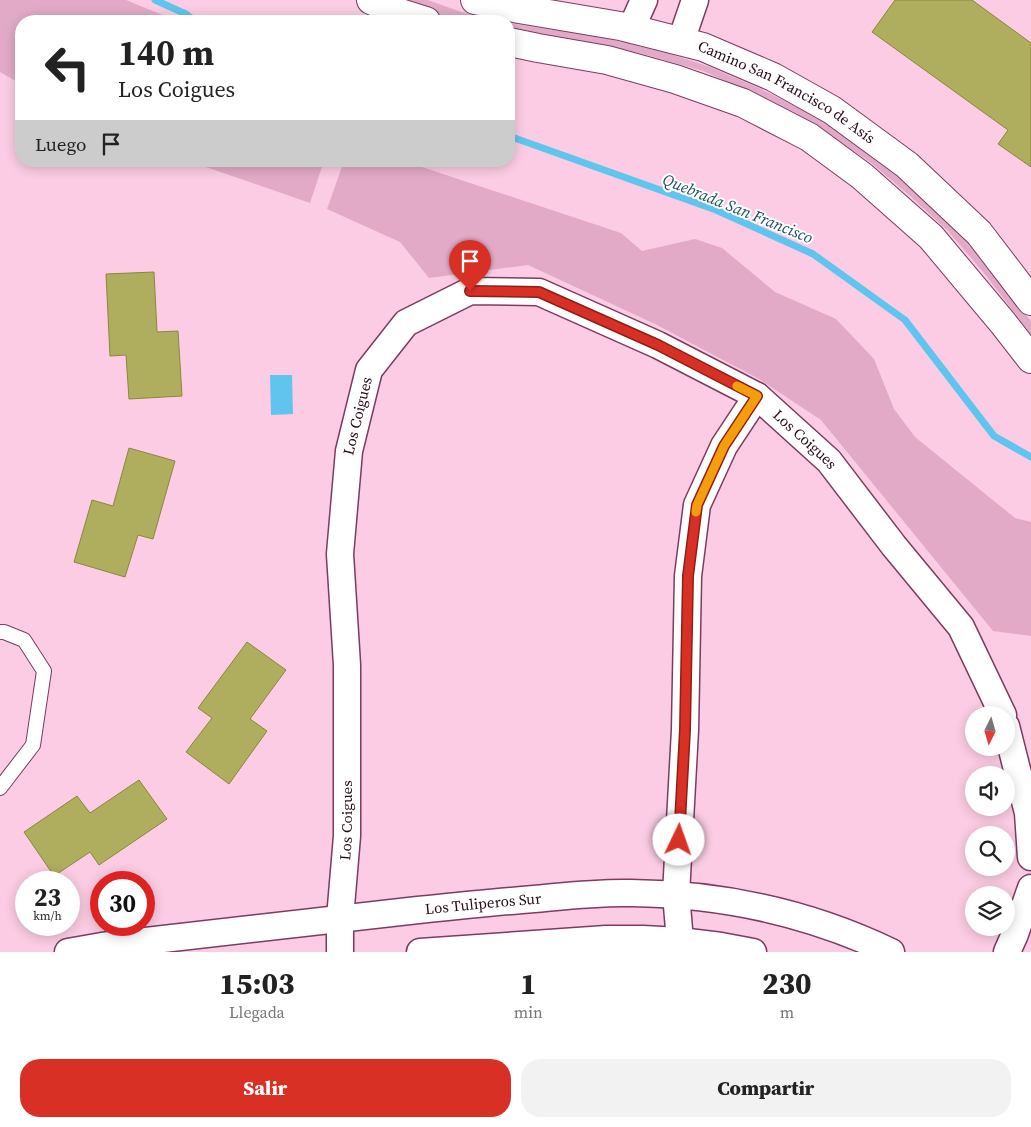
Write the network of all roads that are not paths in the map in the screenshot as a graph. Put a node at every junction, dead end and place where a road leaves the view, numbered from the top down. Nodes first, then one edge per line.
1 (371, 0) edge
2 (475, 0) edge
3 (644, 0) edge
4 (695, 0) edge
5 (407, 15) edge
6 (631, 29) junction
7 (681, 41) junction
8 (515, 43) edge
9 (1031, 301) edge
10 (1031, 359) edge
11 (757, 396) junction
12 (0, 632) edge
13 (999, 706) edge
14 (1014, 756) edge
15 (0, 788) edge
16 (1031, 857) edge
17 (1031, 888) edge
18 (676, 894) junction
19 (340, 918) junction
20 (680, 941) junction
21 (68, 952) edge
22 (340, 952) edge
23 (420, 952) edge
24 (753, 952) edge
25 (891, 952) edge
26 (1008, 952) edge

1 - 5 main road
2 - 6 main road, Camino San Francisco de Asís
3 - 6 street
4 - 7 street
6 - 7 main road, Camino San Francisco de Asís
7 - 9 main road, Camino San Francisco de Asís
8 - 10 main road, Camino San Francisco de Asís
11 - 13 street, Los Coigues
11 - 18 street
11 - 19 street, Los Coigues
12 - 15 lane
14 - 16 street
17 - 26 street
18 - 19 street, Los Tuliperos Sur
18 - 20 street
18 - 25 street, Los Tuliperos Sur
19 - 21 street, Los Tuliperos Sur
19 - 22 street, Los Coigues
20 - 23 street
20 - 24 street

